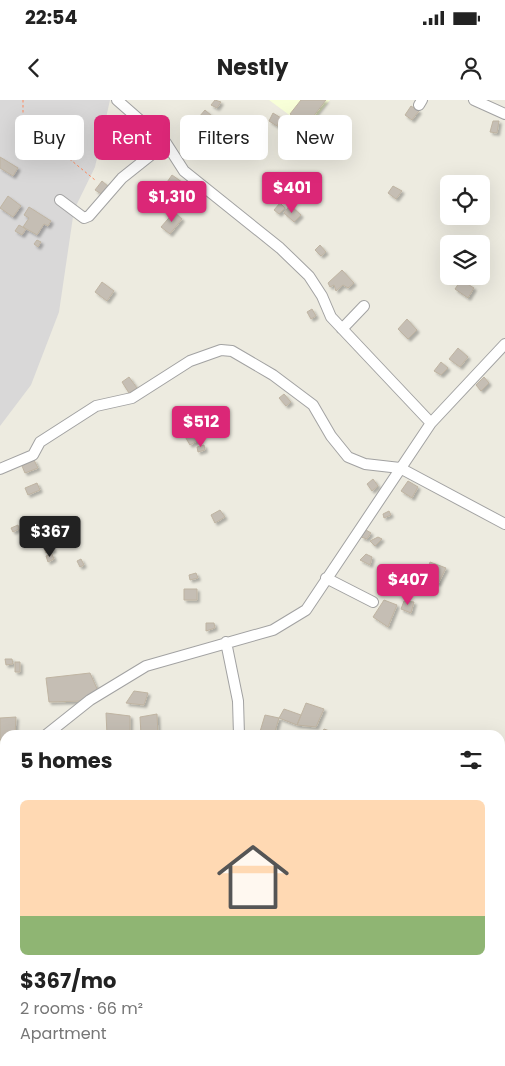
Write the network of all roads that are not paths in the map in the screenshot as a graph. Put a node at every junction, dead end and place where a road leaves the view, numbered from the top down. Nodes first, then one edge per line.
1 (117, 100) edge
2 (474, 100) edge
3 (505, 114) edge
4 (134, 115) edge
5 (170, 149) edge
6 (145, 160) edge
7 (60, 200) dead end
8 (364, 306) dead end
9 (342, 329) junction
10 (505, 344) edge
11 (431, 423) junction
12 (400, 468) junction
13 (0, 469) edge
14 (505, 524) edge
15 (326, 578) junction
16 (373, 602) dead end
17 (226, 642) junction
18 (52, 730) edge
19 (239, 730) edge

1 - 4 street
2 - 3 street
5 - 9 street
6 - 7 street
8 - 9 street
9 - 11 street
10 - 11 street
11 - 12 street
12 - 13 street
12 - 14 street
12 - 15 street
15 - 16 street
15 - 17 street
17 - 18 street
17 - 19 street

